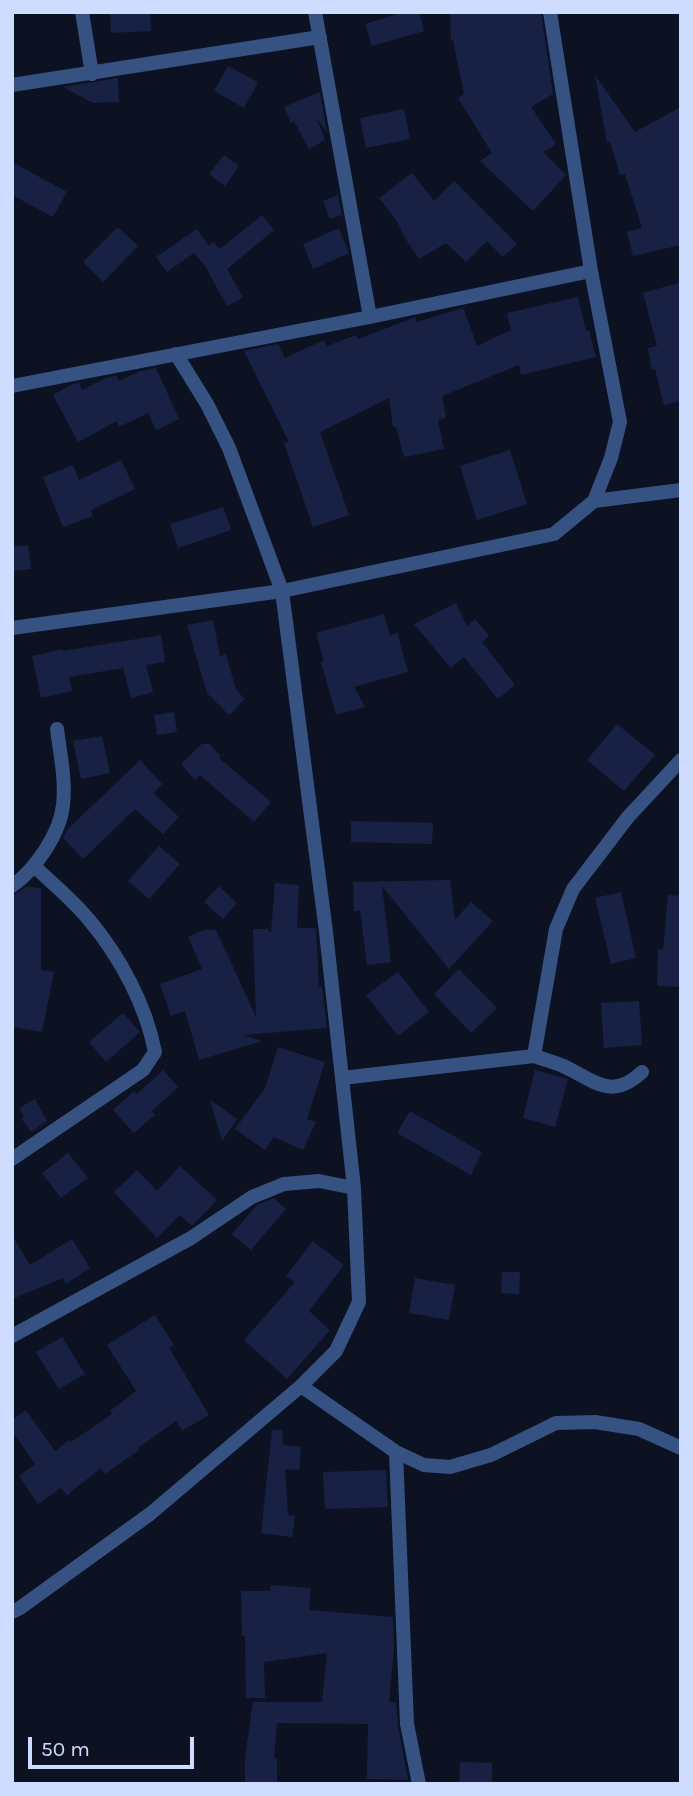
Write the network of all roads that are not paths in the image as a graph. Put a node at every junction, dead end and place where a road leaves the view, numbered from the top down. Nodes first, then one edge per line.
1 (82, 12) edge
2 (315, 12) edge
3 (550, 12) edge
4 (320, 37) junction
5 (92, 74) junction
6 (12, 85) edge
7 (591, 271) junction
8 (370, 317) junction
9 (176, 354) junction
10 (12, 386) edge
11 (681, 490) edge
12 (594, 501) junction
13 (282, 591) junction
14 (12, 628) edge
15 (57, 729) dead end
16 (681, 760) edge
17 (35, 867) junction
18 (12, 886) edge
19 (534, 1056) junction
20 (642, 1072) dead end
21 (342, 1078) junction
22 (12, 1159) edge
23 (354, 1188) junction
24 (12, 1336) edge
25 (301, 1386) junction
26 (681, 1448) edge
27 (397, 1452) junction
28 (12, 1612) edge
29 (419, 1784) edge

1 - 5 street
2 - 4 street
3 - 7 street
4 - 5 street
4 - 8 street
5 - 6 street
7 - 8 street
7 - 12 street
8 - 9 street
9 - 10 street
9 - 13 street
11 - 12 street
12 - 13 street
13 - 14 street
13 - 21 street
15 - 17 street
16 - 19 street
17 - 18 street
17 - 22 street
19 - 20 street
19 - 21 street
21 - 23 street
23 - 24 street
23 - 25 street
25 - 27 street
25 - 28 street
26 - 27 street
27 - 29 street

